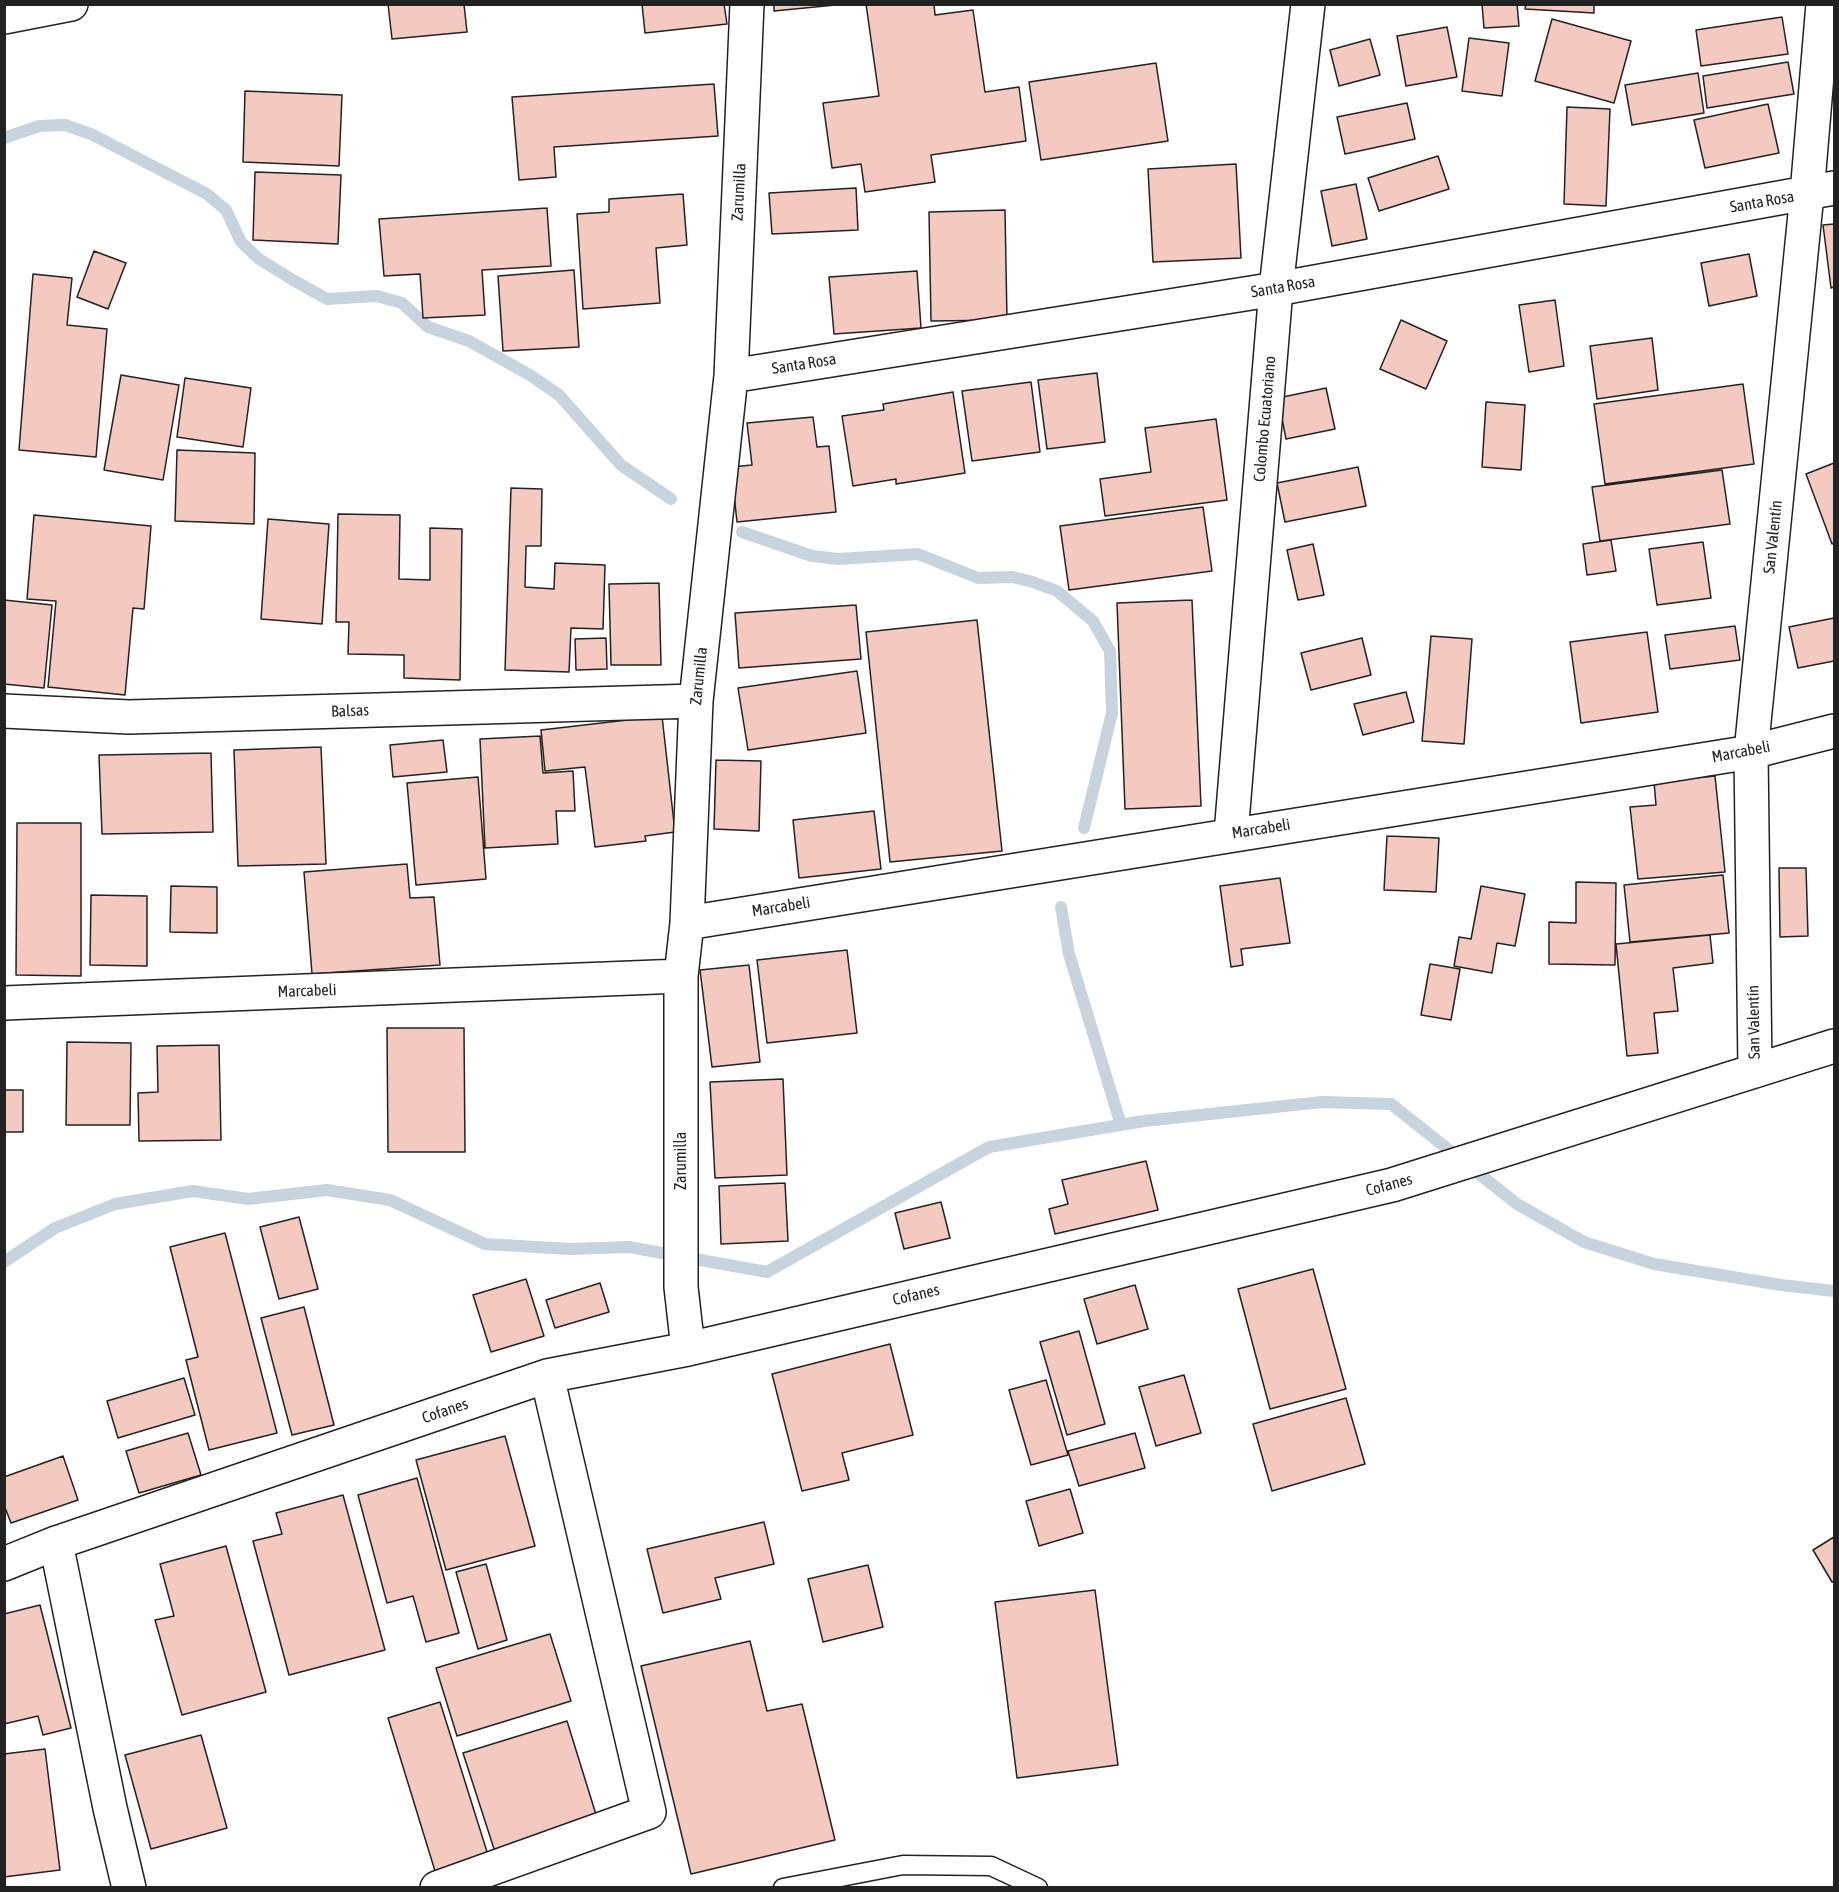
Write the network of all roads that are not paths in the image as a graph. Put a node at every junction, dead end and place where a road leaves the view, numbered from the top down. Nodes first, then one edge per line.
1 (71, 4) edge
2 (747, 4) edge
3 (1308, 4) edge
4 (1823, 4) edge
5 (4, 17) edge
6 (1821, 191) edge
7 (1276, 288) junction
8 (731, 376) junction
9 (696, 701) junction
10 (4, 711) edge
11 (1834, 731) edge
12 (1751, 752) junction
13 (1231, 834) junction
14 (687, 923) junction
15 (681, 976) junction
16 (4, 1003) edge
17 (1834, 1046) edge
18 (1755, 1071) junction
19 (688, 1349) junction
20 (547, 1376) junction
21 (56, 1543) junction
22 (4, 1564) edge
23 (129, 1887) edge
24 (437, 1887) edge
25 (783, 1887) edge
26 (1038, 1887) edge

1 - 5 street
2 - 8 street, Zarumilla
3 - 7 street, Colombo Ecuatoriano
4 - 6 street, San Valentín
6 - 7 street, Santa Rosa
6 - 12 street, San Valentín
7 - 8 street, Santa Rosa
7 - 13 street, Colombo Ecuatoriano
8 - 9 street, Zarumilla
9 - 10 street, Balsas
9 - 14 street, Zarumilla
11 - 12 street, Marcabeli
12 - 13 street, Marcabeli
12 - 18 street, San Valentín
13 - 14 street, Marcabeli
14 - 15 street, Zarumilla
15 - 16 street, Marcabeli
15 - 19 street, Zarumilla
17 - 18 street, Cofanes
18 - 19 street, Cofanes
19 - 20 street, Cofanes
20 - 21 street, Cofanes
20 - 24 street
21 - 22 street, Cofanes
21 - 23 street
25 - 26 lane

